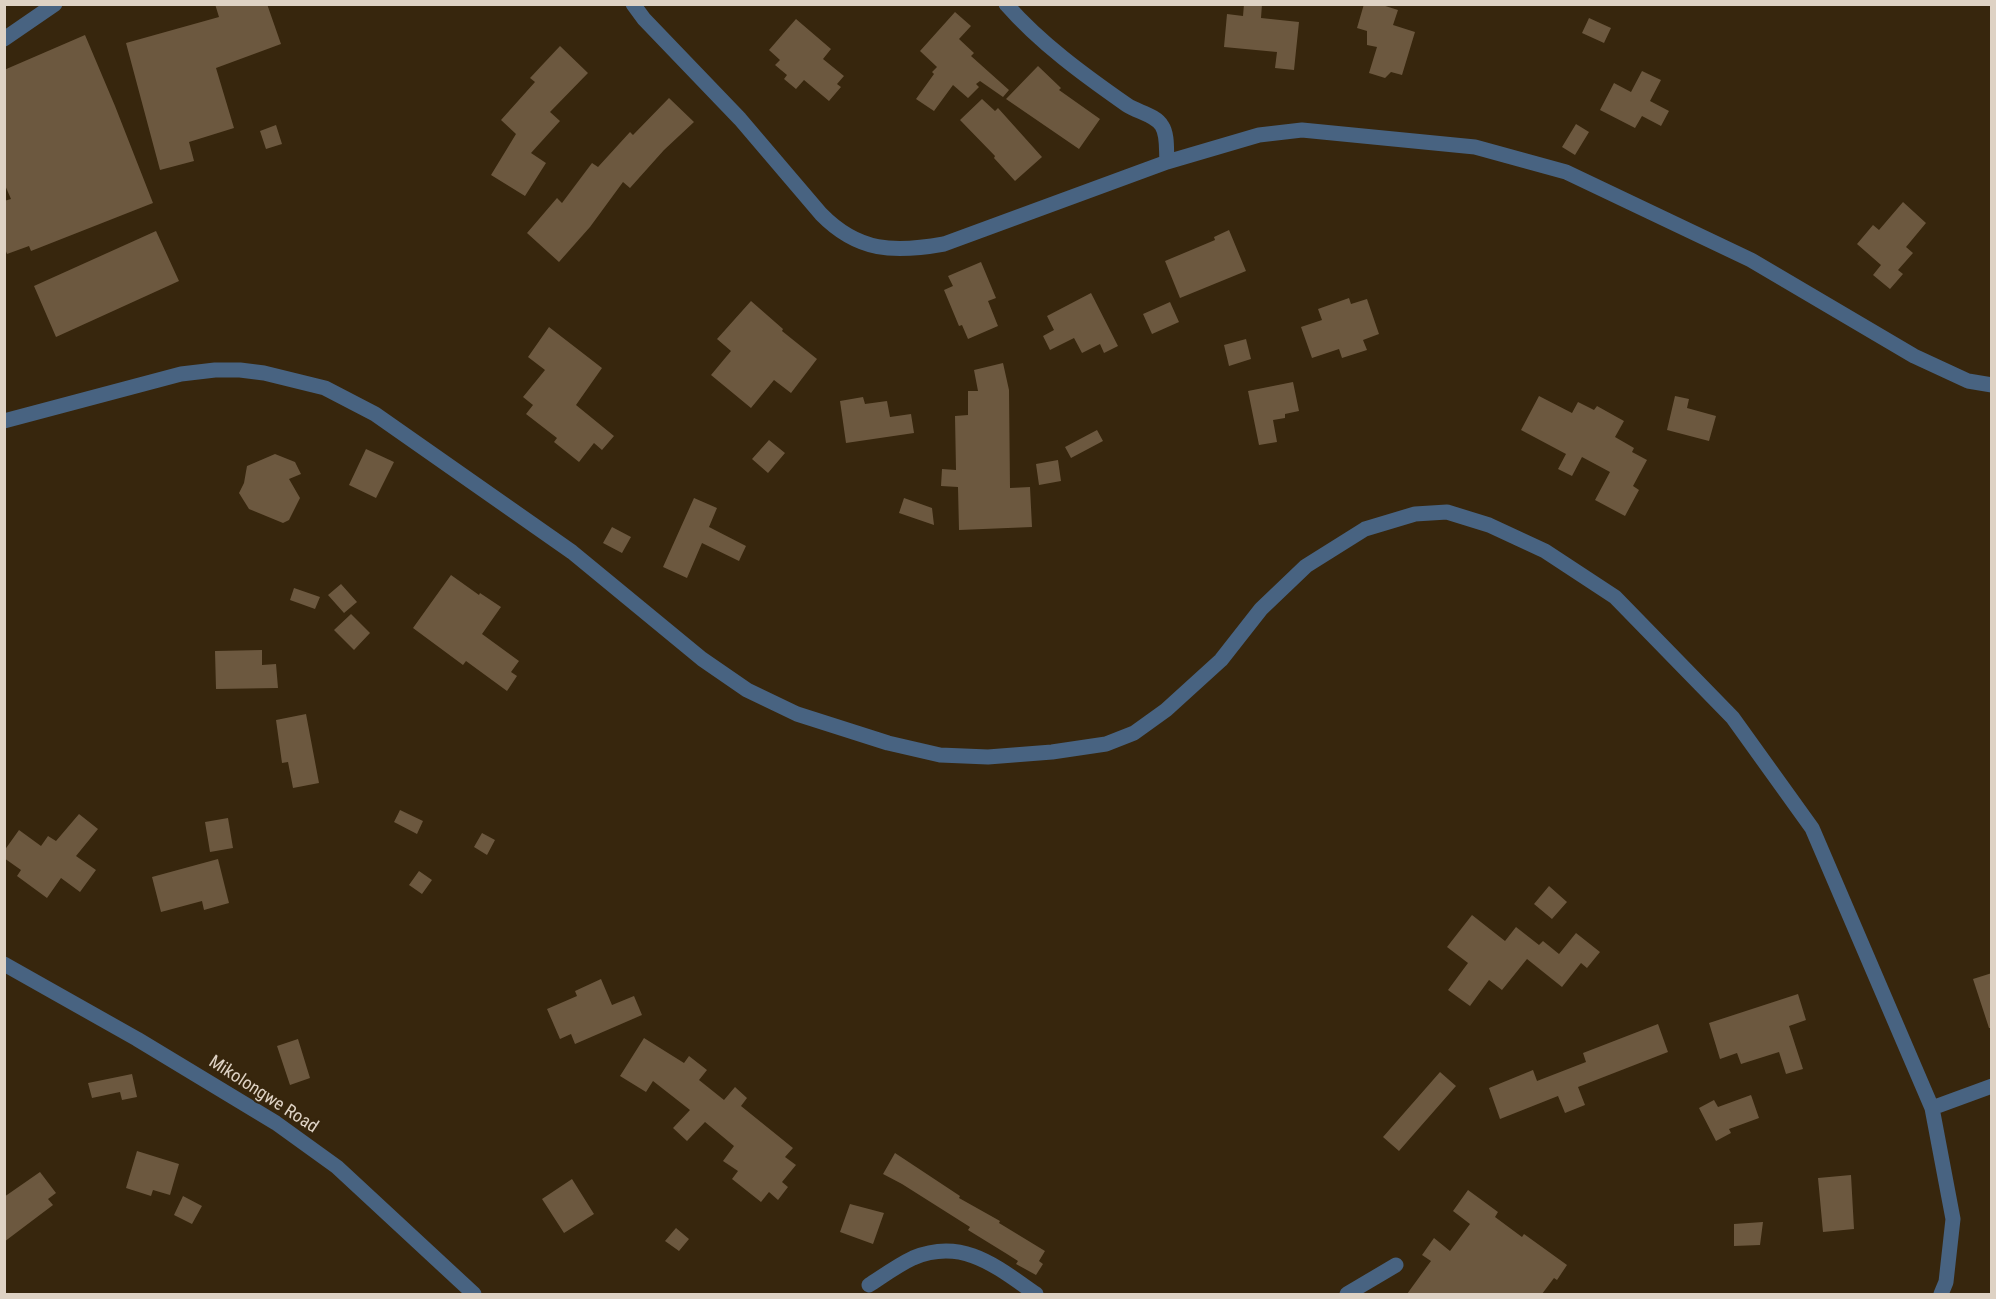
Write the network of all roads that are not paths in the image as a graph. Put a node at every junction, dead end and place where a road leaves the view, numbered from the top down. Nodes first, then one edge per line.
1 (55, 4) edge
2 (633, 4) edge
3 (1006, 4) edge
4 (4, 39) edge
5 (1167, 162) junction
6 (1992, 385) edge
7 (4, 421) edge
8 (4, 964) edge
9 (1992, 1086) edge
10 (1932, 1108) junction
11 (1396, 1265) dead end
12 (869, 1285) dead end
13 (474, 1294) edge
14 (1036, 1294) edge
15 (1347, 1294) edge
16 (1941, 1294) edge

1 - 4 street
2 - 5 street
3 - 5 street
5 - 6 street
7 - 10 street
8 - 13 street, Mikolongwe Road
9 - 10 street
10 - 16 street
11 - 15 street
12 - 14 street

